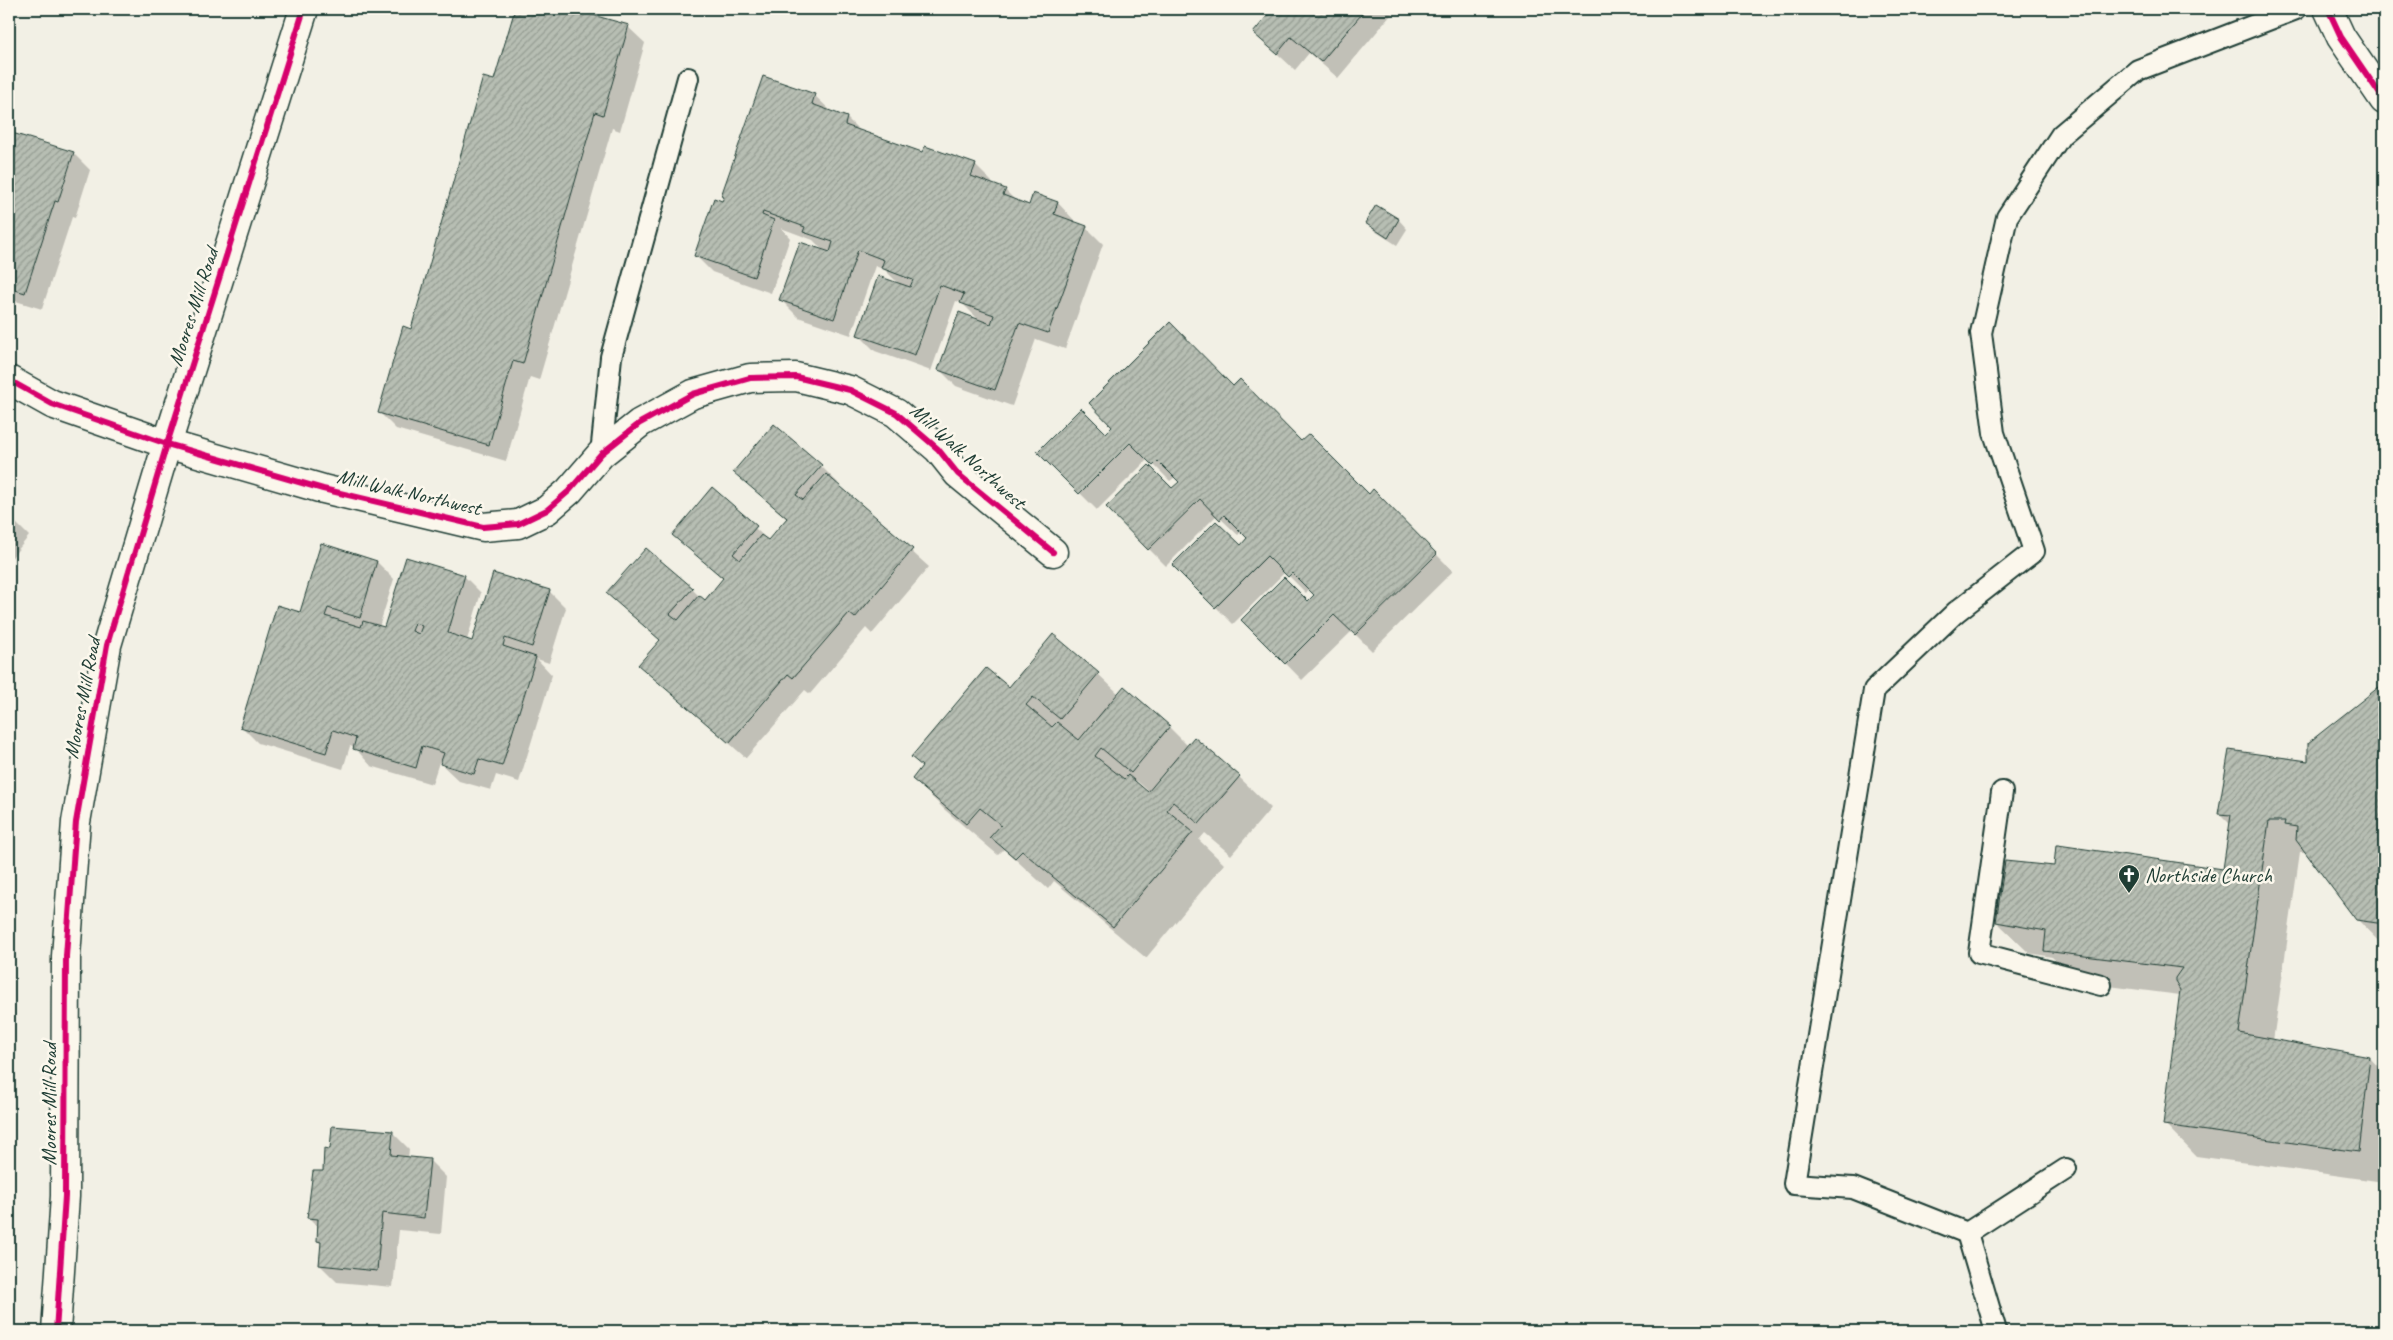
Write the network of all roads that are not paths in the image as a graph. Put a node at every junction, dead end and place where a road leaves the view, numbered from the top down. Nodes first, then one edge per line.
1 (304, 9) edge
2 (2296, 9) edge
3 (2328, 9) edge
4 (688, 78) dead end
5 (2384, 100) edge
6 (9, 380) edge
7 (167, 444) junction
8 (601, 454) junction
9 (1053, 552) dead end
10 (2002, 792) dead end
11 (2101, 984) dead end
12 (2066, 1169) dead end
13 (1967, 1233) junction
14 (56, 1331) edge
15 (1996, 1331) edge

1 - 7 street, Moores Mill Road
2 - 13 lane
3 - 5 street
4 - 8 lane
6 - 7 street, Mill Walk Northwest
7 - 8 street, Mill Walk Northwest
7 - 14 street, Moores Mill Road
8 - 9 street, Mill Walk Northwest
10 - 11 lane
12 - 13 lane
13 - 15 lane

